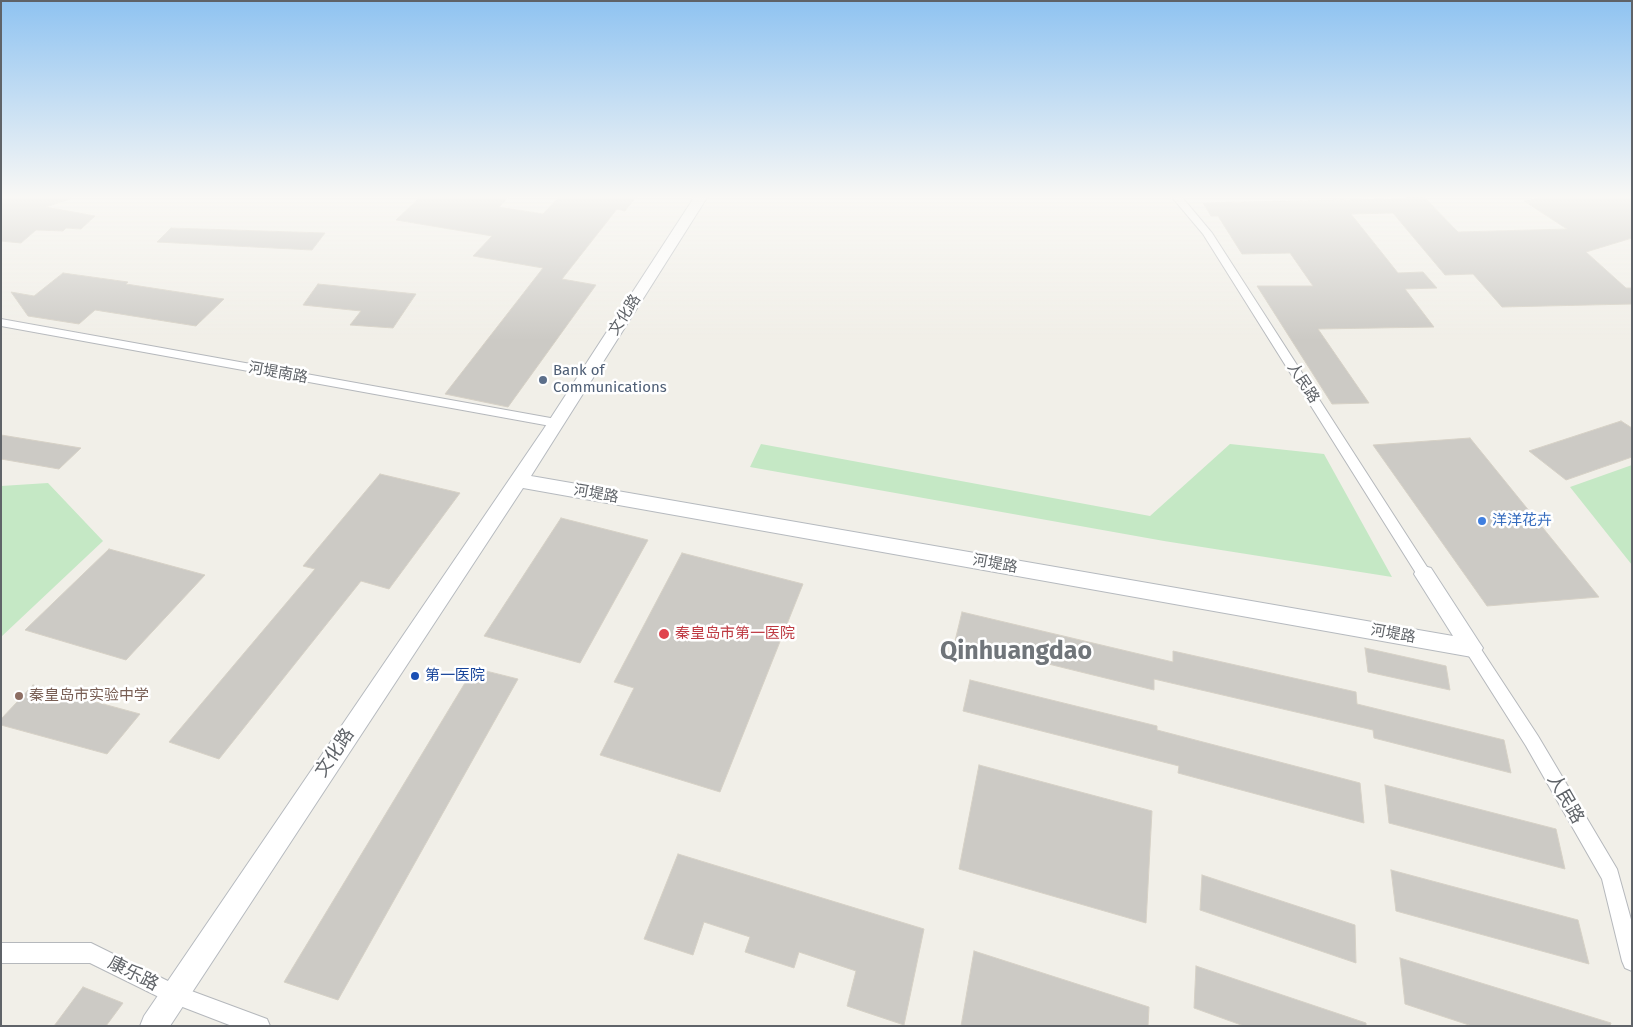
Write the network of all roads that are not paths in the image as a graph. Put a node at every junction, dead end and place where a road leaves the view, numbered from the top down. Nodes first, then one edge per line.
1 (671, 244) edge
2 (1214, 244) edge
3 (1, 322) edge
4 (552, 428) junction
5 (517, 480) junction
6 (1424, 574) joint
7 (1472, 648) junction
8 (1, 953) edge
9 (1632, 961) edge
10 (174, 994) junction
11 (154, 1026) edge
12 (260, 1026) edge

1 - 4 street, 文化路
2 - 6 street, 人民路
3 - 4 street, 河堤南路
4 - 5 street, 文化路
5 - 7 street, 河堤路
5 - 10 main road, 文化路
6 - 7 street
7 - 9 street, 人民路
8 - 10 street, 康乐路
10 - 11 main road, 文化路
10 - 12 street, 康乐路

